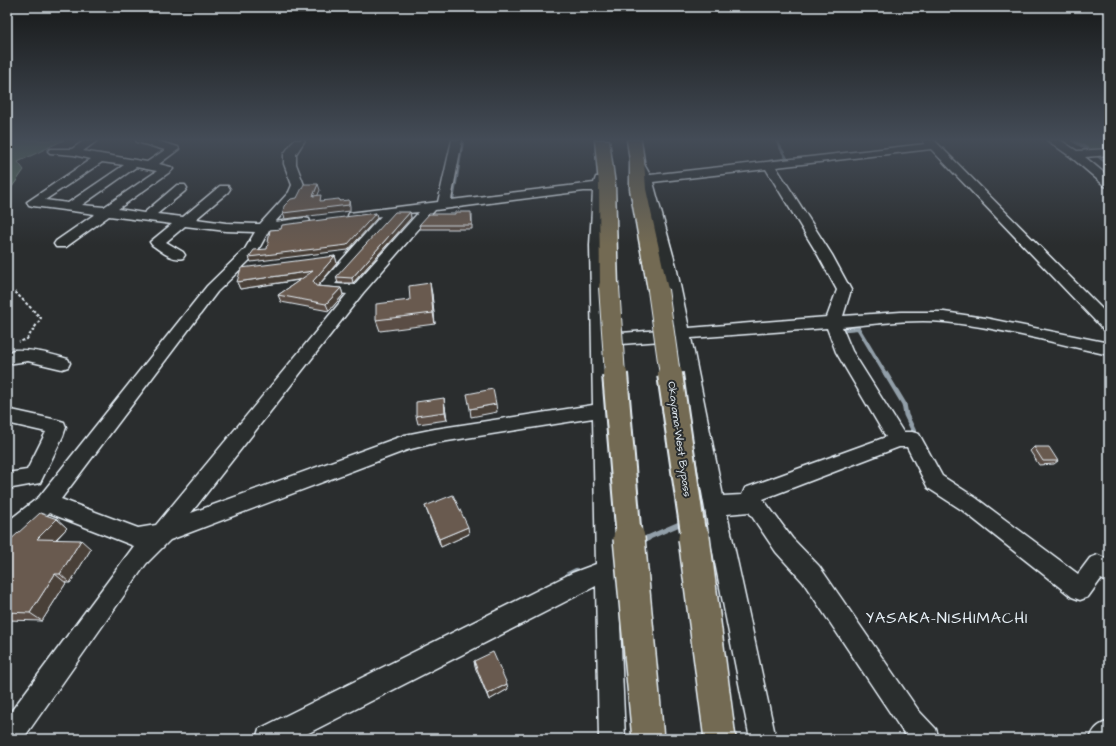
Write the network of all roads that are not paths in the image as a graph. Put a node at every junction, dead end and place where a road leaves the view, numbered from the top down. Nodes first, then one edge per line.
1 (74, 175) edge
2 (118, 175) edge
3 (159, 175) edge
4 (294, 175) edge
5 (451, 175) edge
6 (601, 175) edge
7 (606, 175) edge
8 (637, 175) edge
9 (644, 175) edge
10 (683, 175) edge
11 (775, 175) edge
12 (961, 175) edge
13 (1100, 175) edge
14 (646, 179) junction
15 (1109, 183) edge
16 (600, 187) junction
17 (181, 188) dead end
18 (224, 189) dead end
19 (445, 204) junction
20 (70, 207) junction
21 (393, 211) junction
22 (106, 212) junction
23 (146, 217) junction
24 (340, 218) edge
25 (317, 221) edge
26 (183, 222) junction
27 (264, 227) junction
28 (60, 244) dead end
29 (178, 255) dead end
30 (354, 255) junction
31 (331, 258) edge
32 (255, 267) edge
33 (232, 270) junction
34 (356, 290) junction
35 (833, 323) junction
36 (1109, 325) edge
37 (682, 334) junction
38 (600, 340) junction
39 (1109, 349) edge
40 (10, 351) edge
41 (62, 363) dead end
42 (602, 410) junction
43 (7, 416) edge
44 (898, 440) junction
45 (7, 481) edge
46 (46, 503) junction
47 (754, 503) junction
48 (715, 506) junction
49 (162, 533) junction
50 (7, 535) edge
51 (1109, 572) edge
52 (607, 575) junction
53 (1109, 734) edge
54 (7, 739) edge
55 (269, 739) edge
56 (612, 739) edge
57 (648, 739) edge
58 (720, 739) edge
59 (763, 739) edge
60 (926, 739) edge
61 (1103, 739) edge

1 - 20 street
2 - 20 street
3 - 22 street
4 - 27 street
5 - 19 street
6 - 16 street
7 - 57 highway, bridge
8 - 58 highway, Okayama-West Bypass, bridge
9 - 14 street
10 - 14 street
11 - 35 street
12 - 36 street
13 - 15 street
14 - 37 street
16 - 19 street
16 - 38 street
17 - 23 street
18 - 26 street
19 - 21 street
19 - 34 street
20 - 22 street
21 - 24 street
21 - 30 street
22 - 23 street
22 - 28 street
23 - 26 street
25 - 27 street
26 - 27 street
26 - 29 street
27 - 33 street
30 - 31 street
30 - 34 street
32 - 33 street
33 - 46 street
34 - 49 street
35 - 37 street
35 - 39 street
35 - 44 street
37 - 38 street
37 - 48 street
38 - 42 street
40 - 41 street
42 - 49 street
42 - 52 street
43 - 45 street
44 - 47 street
44 - 51 street
46 - 49 street
46 - 50 street
47 - 48 street
47 - 60 street
48 - 59 street
49 - 54 street
52 - 55 street
52 - 56 street
53 - 61 street

